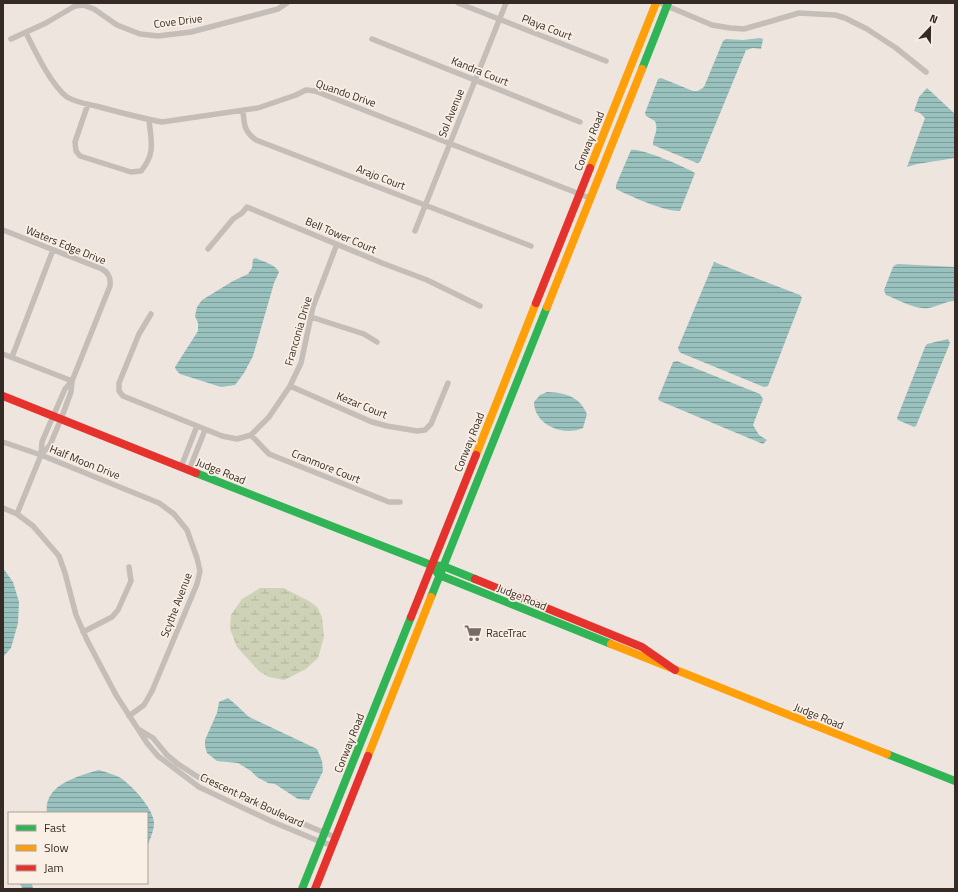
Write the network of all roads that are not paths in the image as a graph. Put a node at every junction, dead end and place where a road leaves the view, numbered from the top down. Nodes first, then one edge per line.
1 (287, 3) edge
2 (458, 3) edge
3 (506, 3) edge
4 (656, 3) edge
5 (665, 4) edge
6 (500, 19) junction
7 (26, 33) junction
8 (11, 39) dead end
9 (372, 39) dead end
10 (606, 61) dead end
11 (926, 72) dead end
12 (475, 80) junction
13 (88, 104) junction
14 (243, 110) junction
15 (149, 120) junction
16 (580, 122) dead end
17 (450, 142) junction
18 (580, 194) junction
19 (590, 198) junction
20 (426, 205) junction
21 (3, 230) edge
22 (415, 231) dead end
23 (337, 244) junction
24 (531, 246) dead end
25 (208, 249) dead end
26 (53, 250) junction
27 (480, 306) dead end
28 (151, 314) dead end
29 (312, 318) junction
30 (522, 337) junction
31 (377, 342) dead end
32 (3, 354) edge
33 (12, 357) junction
34 (525, 360) junction
35 (72, 382) junction
36 (448, 383) dead end
37 (290, 386) junction
38 (3, 396) edge
39 (57, 417) junction
40 (197, 426) junction
41 (205, 430) junction
42 (251, 435) junction
43 (44, 436) junction
44 (52, 440) junction
45 (3, 442) edge
46 (190, 444) junction
47 (198, 447) junction
48 (41, 455) junction
49 (185, 469) junction
50 (400, 502) dead end
51 (159, 503) joint
52 (3, 508) edge
53 (17, 514) junction
54 (432, 565) junction
55 (443, 566) junction
56 (129, 567) dead end
57 (439, 575) junction
58 (83, 632) junction
59 (675, 670) junction
60 (385, 683) junction
61 (387, 705) junction
62 (129, 716) junction
63 (138, 728) junction
64 (157, 743) junction
65 (151, 748) junction
66 (955, 781) edge
67 (277, 813) junction
68 (273, 822) junction
69 (325, 833) junction
70 (334, 841) junction
71 (321, 842) junction
72 (302, 889) edge
73 (315, 889) edge

1 - 7 street, Cove Drive
2 - 6 street, Playa Court
3 - 6 street, Sol Avenue
4 - 18 main road, Conway Road
5 - 11 street
5 - 19 main road, Conway Road
6 - 10 street, Playa Court
6 - 12 street, Sol Avenue
7 - 8 street, Cove Drive
7 - 13 street, Quando Drive
9 - 12 street, Kandra Court
12 - 16 street, Kandra Court
12 - 17 street, Sol Avenue
13 - 15 street, Quando Drive
13 - 15 street
14 - 15 street, Quando Drive
14 - 17 street, Quando Drive
14 - 20 street, Arajo Court
17 - 18 street, Quando Drive
17 - 20 street, Sol Avenue
18 - 19 street, Quando Drive
18 - 30 main road, Conway Road
19 - 34 main road, Conway Road
20 - 22 street, Sol Avenue
20 - 24 street, Arajo Court
21 - 26 street, Waters Edge Drive
23 - 25 street, Bell Tower Court
23 - 27 street, Bell Tower Court
23 - 29 street, Franconia Drive
26 - 33 street
26 - 35 street, Waters Edge Drive
28 - 40 street
29 - 31 street
29 - 37 street, Franconia Drive
30 - 34 main road
30 - 54 main road, Conway Road
32 - 33 street
33 - 35 street
34 - 55 main road, Conway Road
35 - 39 street
36 - 37 street, Kezar Court
37 - 42 street, Franconia Drive
38 - 39 main road, Judge Road
39 - 43 street
39 - 44 street
39 - 49 main road, Judge Road
40 - 41 street
40 - 46 street
41 - 42 street
41 - 47 street
42 - 50 street, Cranmore Court
43 - 44 street
43 - 48 street
44 - 48 street
45 - 48 street, Half Moon Drive
46 - 47 street
46 - 49 street
47 - 49 street
48 - 51 street, Half Moon Drive
48 - 53 street
49 - 54 main road, Judge Road
51 - 62 street, Scythe Avenue
52 - 53 street, Crescent Park Boulevard
53 - 58 street, Crescent Park Boulevard
54 - 55 main road, Judge Road
54 - 57 main road
54 - 60 main road, Conway Road
55 - 57 main road, Conway Road
55 - 59 main road, Judge Road
56 - 58 street
57 - 59 main road, Judge Road
57 - 61 main road, Conway Road
58 - 62 street, Crescent Park Boulevard
59 - 66 main road, Judge Road
60 - 61 main road
60 - 69 main road, Conway Road
61 - 70 main road, Conway Road
62 - 63 street, Crescent Park Boulevard
63 - 64 street, Crescent Park Boulevard
63 - 65 street, Crescent Park Boulevard
64 - 65 street
64 - 67 street, Crescent Park Boulevard
65 - 68 street, Crescent Park Boulevard
67 - 68 street
67 - 69 street, Crescent Park Boulevard
68 - 71 street, Crescent Park Boulevard
69 - 70 street, Crescent Park Boulevard
69 - 71 main road, Conway Road
70 - 71 street, Crescent Park Boulevard
70 - 73 main road, Conway Road
71 - 72 main road, Conway Road

